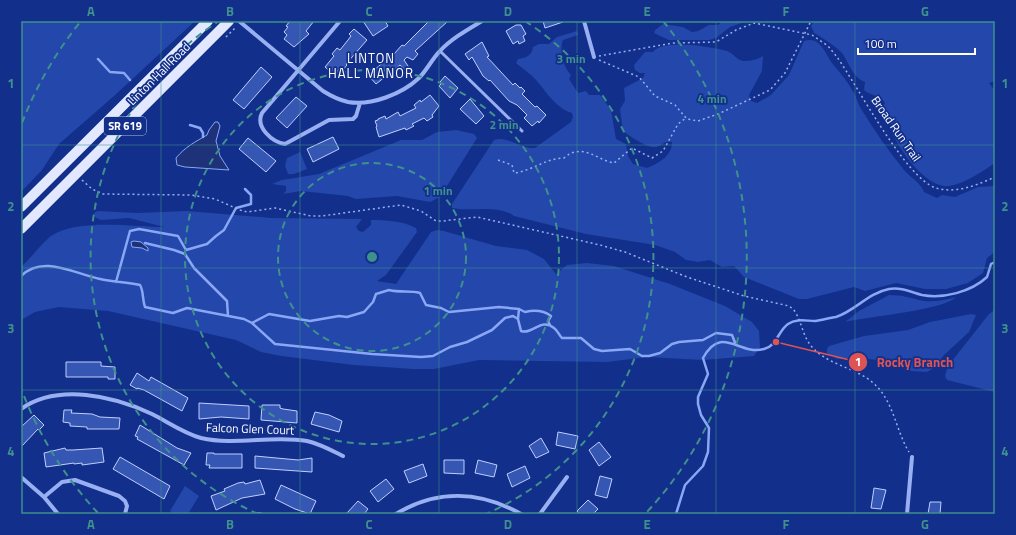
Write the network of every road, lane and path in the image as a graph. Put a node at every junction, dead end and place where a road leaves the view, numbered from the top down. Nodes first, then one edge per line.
1 (208, 21) edge
2 (229, 21) edge
3 (239, 21) edge
4 (340, 21) edge
5 (482, 21) edge
6 (584, 21) edge
7 (811, 21) edge
8 (804, 33) junction
9 (440, 51) junction
10 (594, 57) junction
11 (298, 71) junction
12 (360, 103) junction
13 (686, 118) junction
14 (522, 131) dead end
15 (498, 160) dead end
16 (76, 174) junction
17 (995, 177) edge
18 (21, 207) edge
19 (21, 229) edge
20 (21, 409) edge
21 (343, 456) dead end
22 (912, 457) joint
23 (21, 477) edge
24 (567, 477) dead end
25 (44, 497) junction
26 (58, 514) edge
27 (125, 514) edge
28 (255, 514) edge
29 (260, 514) edge
30 (396, 514) edge
31 (521, 514) edge
32 (540, 514) edge
33 (907, 514) edge

1 - 18 main road, Linton Hall Road / SR 619
2 - 16 main road, Linton Hall Road / SR 619
3 - 11 street
4 - 11 street
5 - 9 street
6 - 10 street
7 - 8 path
8 - 10 path, Broad Run Trail
8 - 13 path
8 - 17 path, Broad Run Trail
9 - 12 street
9 - 14 lane
10 - 13 path
11 - 12 street
11 - 12 street
13 - 15 path
16 - 19 main road, Linton Hall Road / SR 619
16 - 22 path
20 - 21 street, Falcon Glen Court
22 - 33 street
23 - 25 street
24 - 32 street
25 - 26 street
25 - 27 street
28 - 29 street
30 - 31 street

